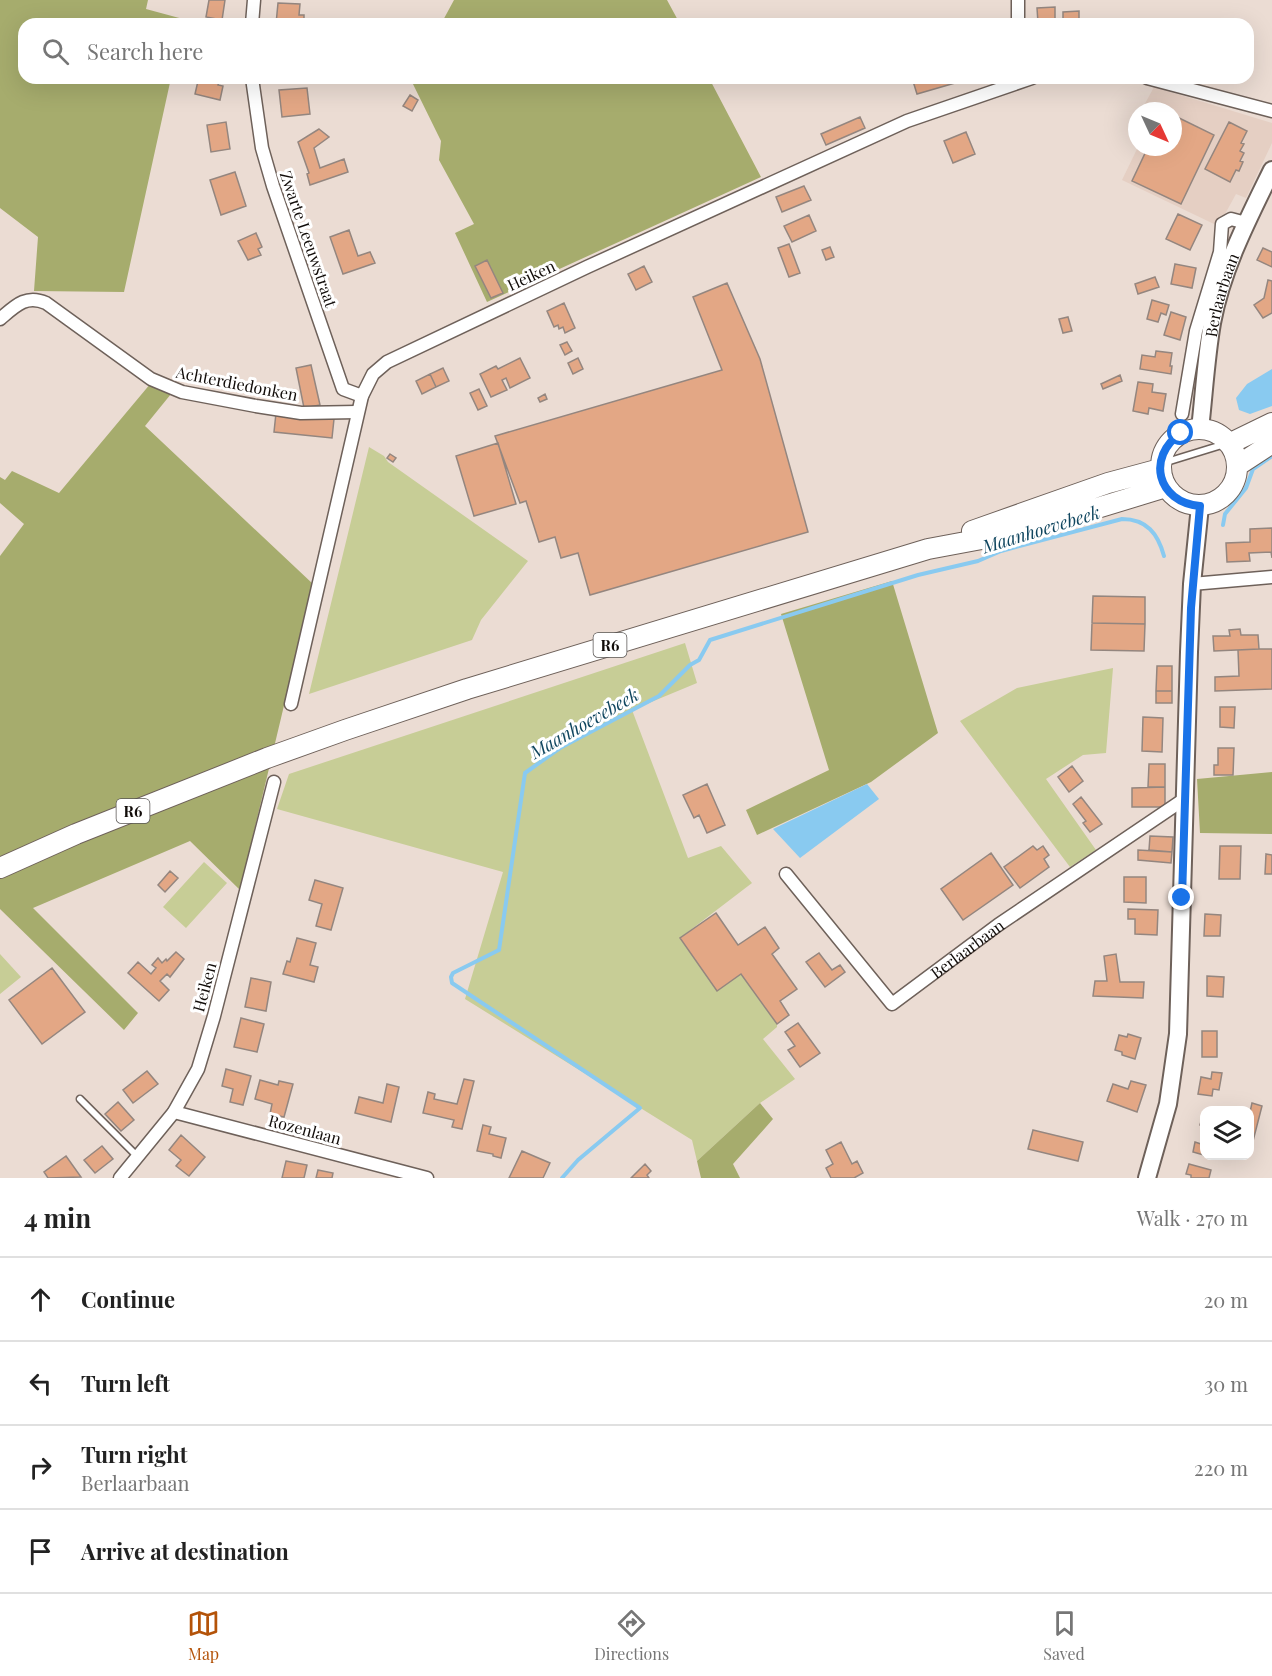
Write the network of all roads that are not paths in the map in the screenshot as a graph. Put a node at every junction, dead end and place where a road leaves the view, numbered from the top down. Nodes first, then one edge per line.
1 (254, 0) edge
2 (1018, 0) edge
3 (252, 18) edge
4 (1018, 18) edge
5 (253, 84) edge
6 (1011, 84) edge
7 (1170, 84) edge
8 (1272, 111) edge
9 (1272, 170) edge
10 (1246, 224) junction
11 (0, 319) edge
12 (362, 396) junction
13 (357, 412) junction
14 (1182, 414) dead end
15 (1272, 423) edge
16 (1200, 429) junction
17 (1228, 442) junction
18 (1272, 443) edge
19 (1237, 466) junction
20 (1162, 473) junction
21 (1200, 506) junction
22 (1272, 578) edge
23 (1192, 584) junction
24 (291, 704) dead end
25 (274, 782) dead end
26 (1183, 800) junction
27 (0, 868) edge
28 (786, 874) dead end
29 (80, 1099) dead end
30 (174, 1112) junction
31 (137, 1156) junction
32 (120, 1178) edge
33 (427, 1178) edge
34 (1147, 1178) edge

1 - 3 street
2 - 4 street
5 - 12 street, Zwarte Leeuwstraat
6 - 12 street, Heiken
7 - 8 street
9 - 10 street, Berlaarbaan
10 - 14 street
10 - 16 street, Berlaarbaan
11 - 13 street, Achterdiedonken
12 - 13 street, Heiken
13 - 24 street, Heiken
15 - 17 main road
16 - 17 main road
16 - 20 main road
17 - 19 main road
17 - 20 lane
18 - 19 main road
19 - 21 main road
20 - 21 main road
20 - 27 main road, R6
21 - 23 street
22 - 23 street
23 - 26 street
25 - 30 street, Heiken
26 - 28 street, Berlaarbaan
26 - 34 street
29 - 31 lane
30 - 31 street, Heiken
30 - 33 street, Rozenlaan
31 - 32 street, Heiken

